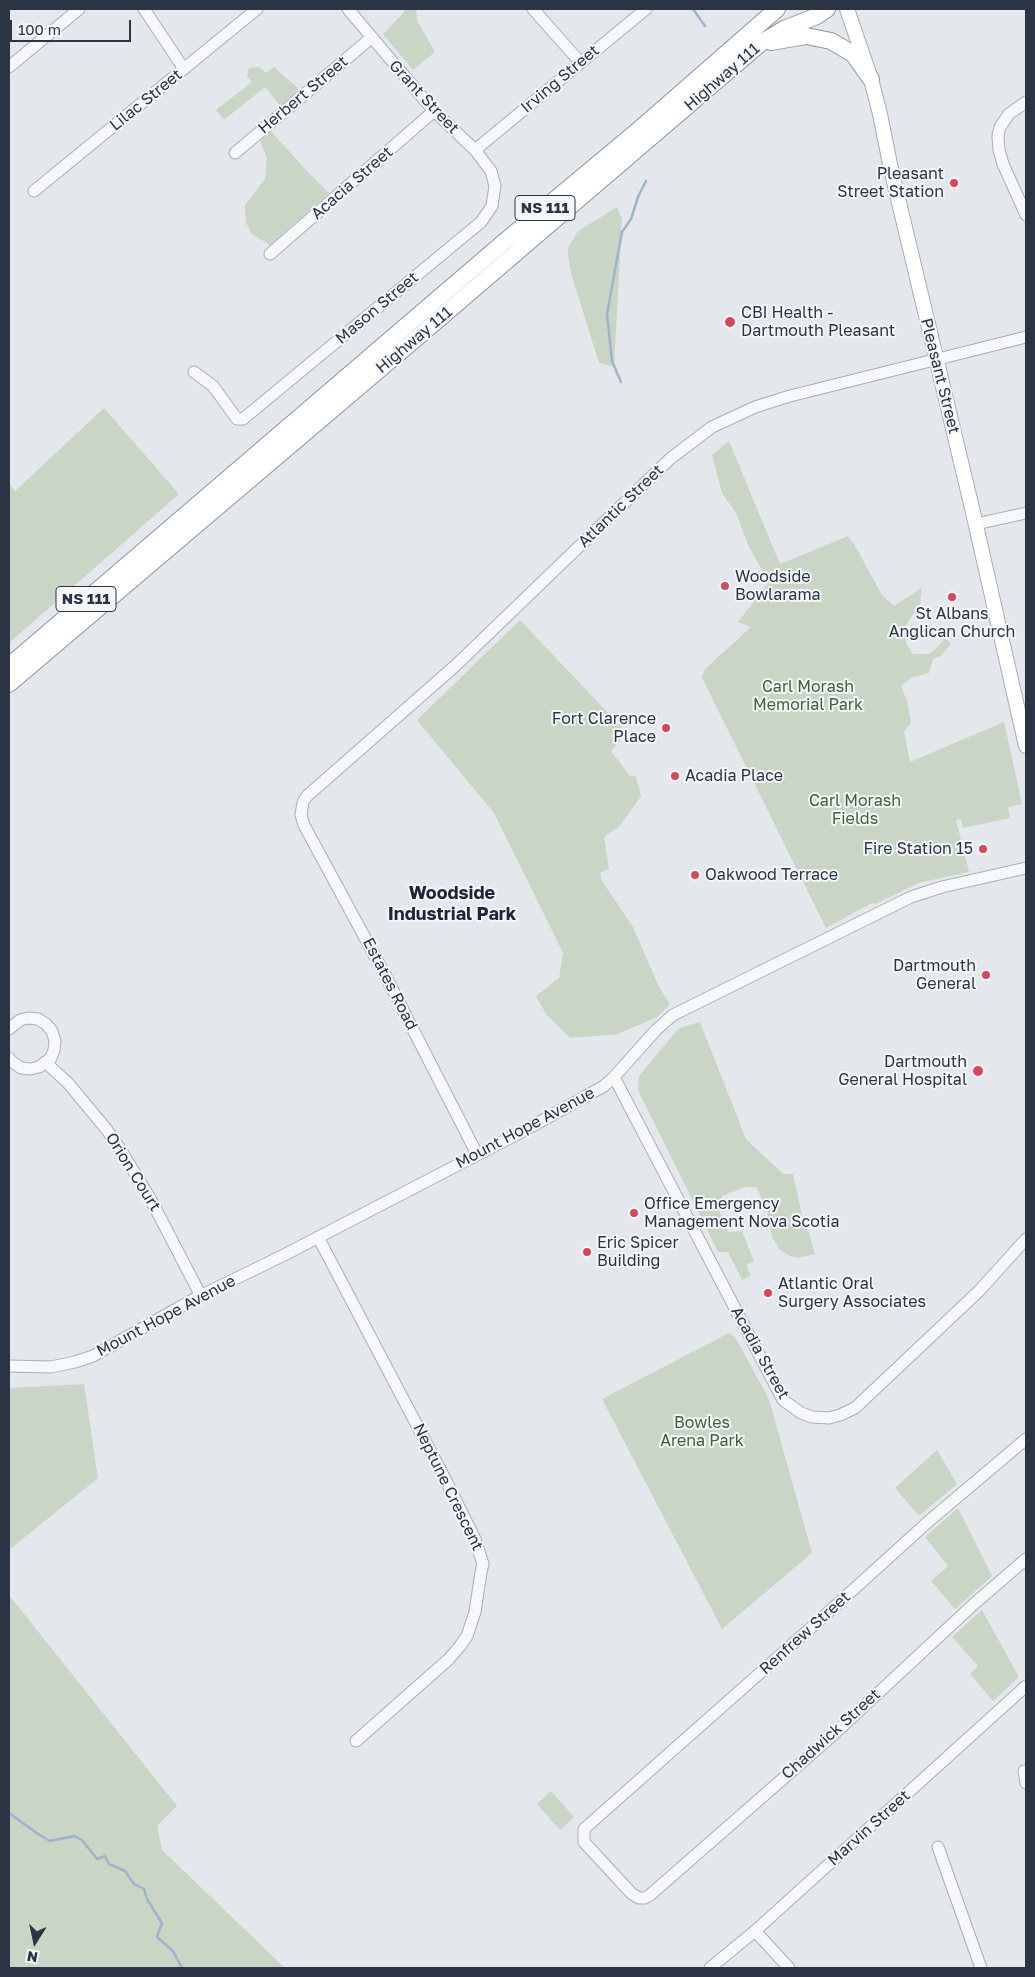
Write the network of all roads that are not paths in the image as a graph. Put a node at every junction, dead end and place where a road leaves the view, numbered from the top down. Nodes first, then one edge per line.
1 (79, 9) edge
2 (144, 9) edge
3 (257, 9) edge
4 (348, 9) edge
5 (533, 9) edge
6 (646, 9) edge
7 (827, 9) edge
8 (847, 9) edge
9 (775, 10) edge
10 (371, 38) junction
11 (759, 45) junction
12 (580, 62) junction
13 (9, 67) edge
14 (184, 69) junction
15 (871, 79) junction
16 (1026, 102) edge
17 (434, 112) junction
18 (474, 150) junction
19 (236, 152) dead end
20 (496, 186) joint
21 (34, 191) dead end
22 (1026, 215) edge
23 (270, 254) dead end
24 (1026, 337) edge
25 (936, 359) junction
26 (194, 372) dead end
27 (1026, 513) edge
28 (976, 524) junction
29 (164, 533) junction
30 (98, 608) junction
31 (9, 656) edge
32 (9, 666) edge
33 (9, 684) edge
34 (9, 695) edge
35 (1026, 746) edge
36 (301, 815) joint
37 (1026, 868) edge
38 (9, 1029) edge
39 (9, 1058) edge
40 (45, 1062) junction
41 (614, 1077) junction
42 (477, 1154) junction
43 (318, 1237) junction
44 (1026, 1239) edge
45 (201, 1296) junction
46 (9, 1366) edge
47 (1026, 1439) edge
48 (1026, 1558) edge
49 (1026, 1686) edge
50 (356, 1741) dead end
51 (1024, 1771) dead end
52 (1026, 1783) edge
53 (938, 1847) dead end
54 (632, 1894) joint
55 (754, 1931) junction
56 (710, 1968) edge
57 (789, 1968) edge
58 (981, 1968) edge

1 - 13 street
2 - 14 street
3 - 14 street, Lilac Street
4 - 10 street, Grant Street
5 - 12 street
6 - 12 street, Irving Street
7 - 11 highway, Highway 111 / NS 111
8 - 15 main road, Pleasant Street
9 - 29 highway, Highway 111 / NS 111
10 - 17 street, Grant Street
10 - 19 street, Herbert Street
11 - 15 highway
11 - 30 highway, Highway 111 / NS 111
12 - 18 street, Irving Street
14 - 21 street, Lilac Street
15 - 25 main road, Pleasant Street
16 - 22 street
17 - 18 street, Grant Street
17 - 23 street, Acacia Street
18 - 20 street, Grant Street
20 - 26 street, Mason Street
24 - 25 street, Atlantic Street
25 - 28 main road, Pleasant Street
25 - 36 street, Atlantic Street
27 - 28 street
28 - 35 main road, Pleasant Street
29 - 31 highway
29 - 32 highway, Highway 111 / NS 111
30 - 33 highway, Highway 111 / NS 111
30 - 34 highway
36 - 42 street, Estates Road
37 - 41 street, Mount Hope Avenue
38 - 40 street
39 - 40 street
40 - 45 street, Orion Court
41 - 42 street, Mount Hope Avenue
41 - 44 street, Acadia Street
42 - 43 street, Mount Hope Avenue
43 - 45 street, Mount Hope Avenue
43 - 50 street, Neptune Crescent
45 - 46 street, Mount Hope Avenue
47 - 54 street, Renfrew Street
48 - 54 street, Chadwick Street
49 - 55 street, Marvin Street
51 - 52 street
53 - 58 street
55 - 56 street, Marvin Street
55 - 57 street

